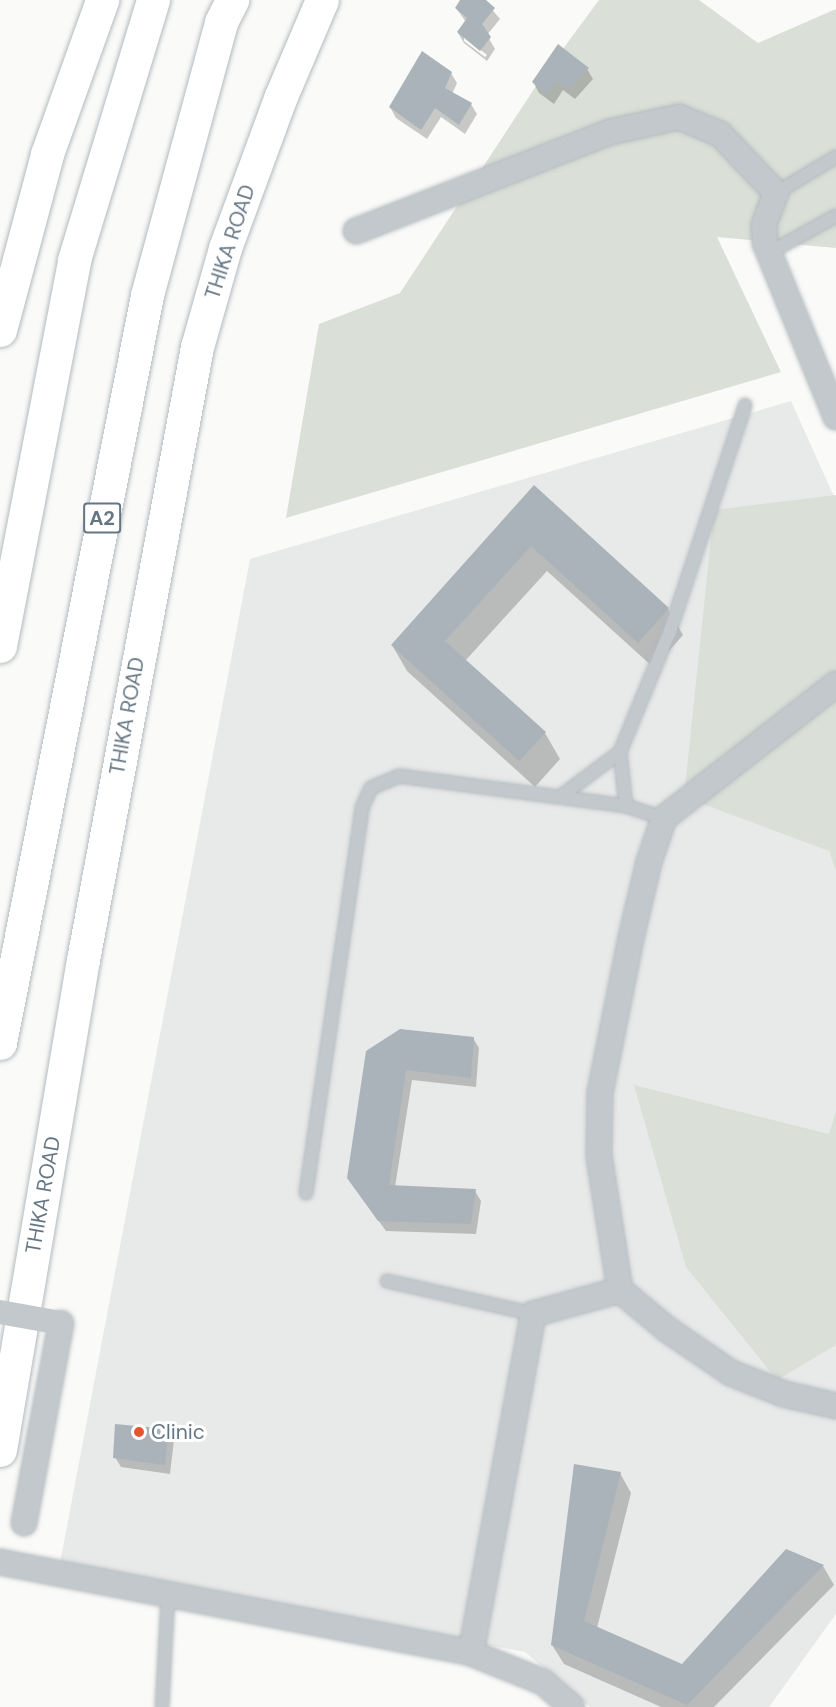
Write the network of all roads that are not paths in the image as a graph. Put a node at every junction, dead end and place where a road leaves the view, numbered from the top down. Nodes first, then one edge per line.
1 (102, 0) edge
2 (153, 0) edge
3 (232, 0) edge
4 (322, 0) edge
5 (836, 157) edge
6 (776, 193) junction
7 (836, 216) edge
8 (356, 231) dead end
9 (769, 253) junction
10 (0, 330) edge
11 (745, 405) dead end
12 (836, 417) edge
13 (0, 646) edge
14 (836, 684) edge
15 (620, 752) junction
16 (560, 797) junction
17 (627, 806) junction
18 (664, 818) junction
19 (0, 1043) edge
20 (306, 1193) dead end
21 (387, 1281) dead end
22 (620, 1290) junction
23 (0, 1312) edge
24 (533, 1314) junction
25 (836, 1406) edge
26 (0, 1450) edge
27 (24, 1523) dead end
28 (0, 1562) edge
29 (168, 1595) junction
30 (471, 1653) junction
31 (162, 1707) edge
32 (572, 1707) edge

1 - 10 main road
2 - 13 main road
3 - 19 main road, A2
4 - 26 main road, THIKA ROAD
5 - 6 lane
6 - 8 street
6 - 9 street
7 - 9 lane
9 - 12 street
11 - 15 lane
14 - 18 street
15 - 16 lane
15 - 17 lane
16 - 17 lane
16 - 20 lane
17 - 18 lane
18 - 22 street
21 - 24 lane
22 - 24 street
22 - 25 street
23 - 27 street, bridge
24 - 30 street
28 - 29 street
29 - 30 street
29 - 31 lane
30 - 32 street

